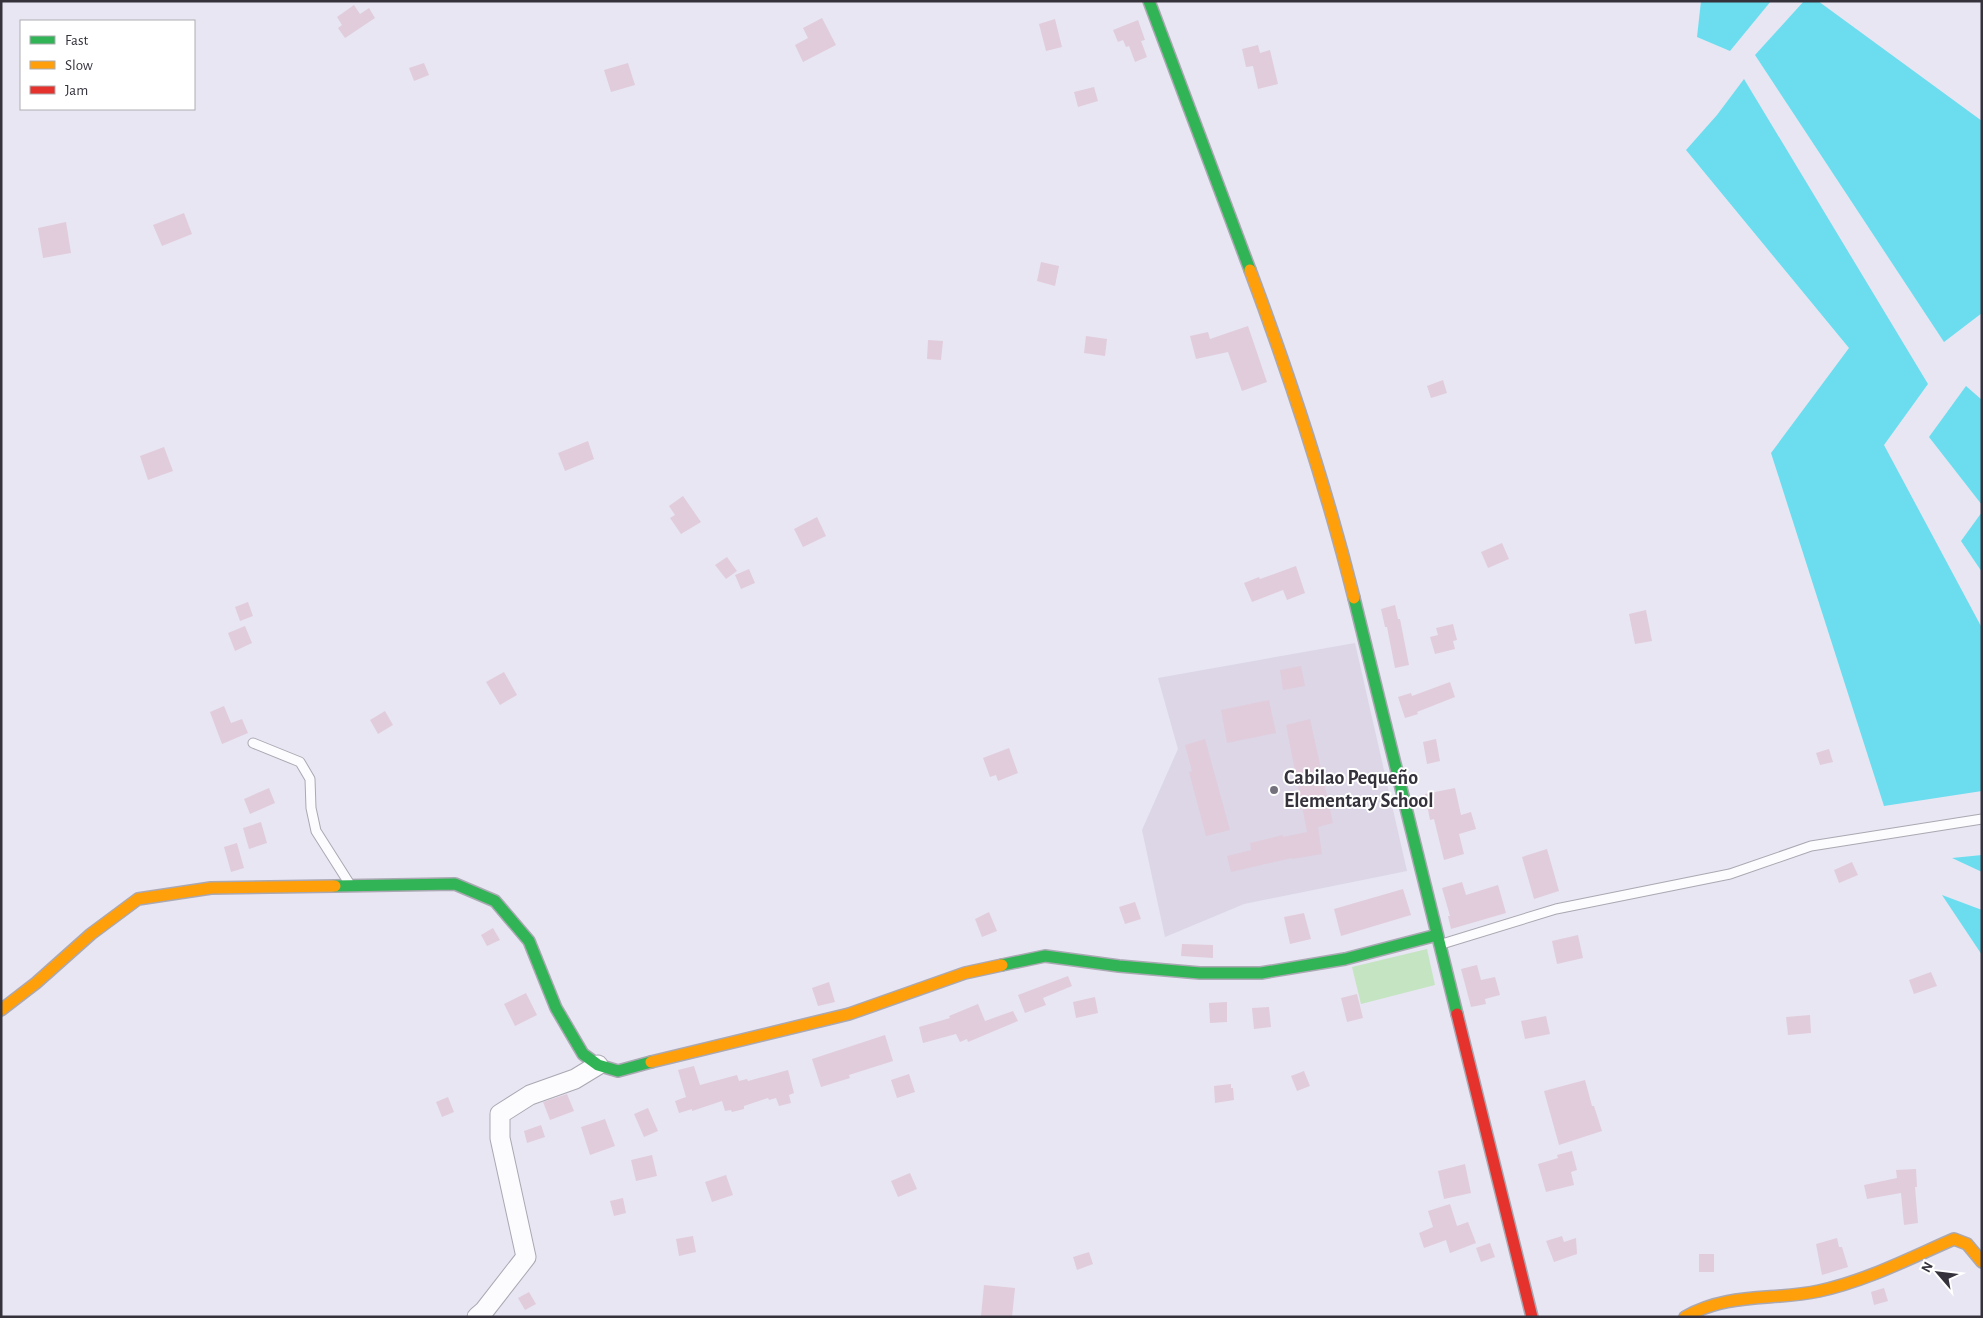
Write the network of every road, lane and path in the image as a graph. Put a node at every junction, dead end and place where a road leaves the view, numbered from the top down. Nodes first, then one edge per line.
1 (1149, 1) edge
2 (253, 743) dead end
3 (1982, 819) edge
4 (350, 886) junction
5 (1438, 940) junction
6 (1, 1010) edge
7 (598, 1064) junction
8 (1982, 1262) edge
9 (477, 1317) edge
10 (1532, 1317) edge
11 (1685, 1317) edge

1 - 5 street
2 - 4 lane
3 - 5 lane
4 - 6 street
4 - 7 street
5 - 7 street
5 - 10 street
7 - 9 street
8 - 11 street

